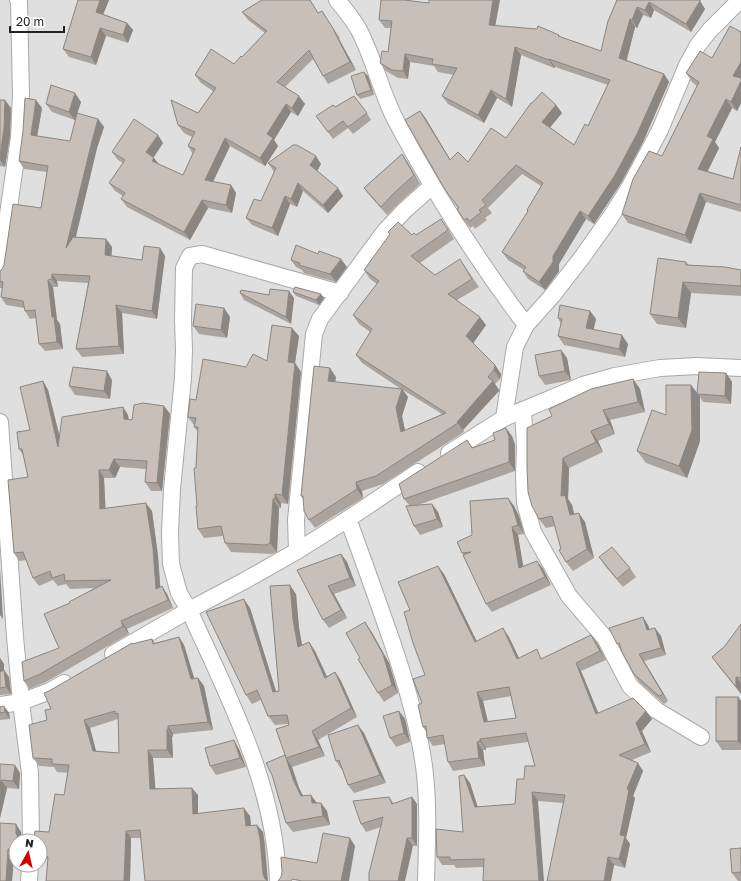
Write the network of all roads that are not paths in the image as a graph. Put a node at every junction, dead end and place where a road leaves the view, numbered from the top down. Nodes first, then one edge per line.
1 (18, 0) edge
2 (337, 0) edge
3 (740, 0) edge
4 (432, 186) junction
5 (0, 271) edge
6 (340, 293) junction
7 (526, 325) junction
8 (741, 368) edge
9 (522, 410) junction
10 (504, 418) junction
11 (0, 422) edge
12 (348, 519) junction
13 (297, 551) junction
14 (189, 610) junction
15 (103, 660) edge
16 (77, 676) edge
17 (21, 702) junction
18 (0, 705) edge
19 (701, 737) dead end
20 (31, 833) edge
21 (278, 881) edge
22 (426, 881) edge

1 - 5 street
2 - 4 street
3 - 7 street
4 - 6 street
4 - 7 street
6 - 13 street
6 - 14 street
7 - 10 street
8 - 9 street
9 - 10 street
9 - 19 street
10 - 12 street
11 - 17 street
12 - 13 street
12 - 22 street
13 - 14 street
14 - 15 street
14 - 21 street
16 - 17 street
17 - 18 street
17 - 20 street

